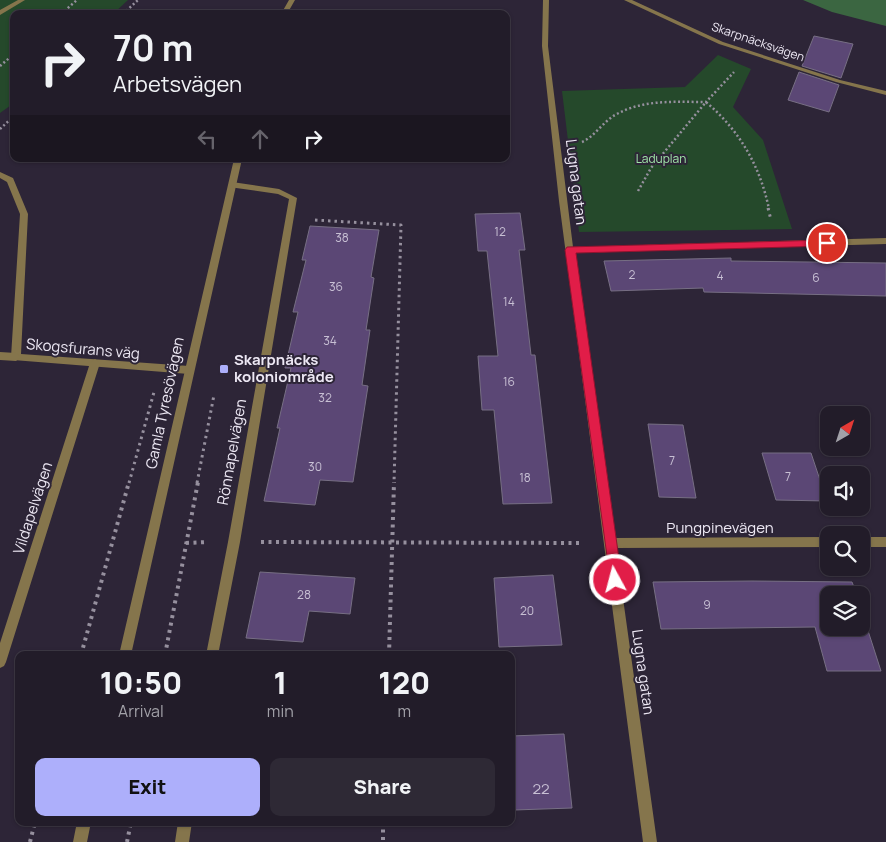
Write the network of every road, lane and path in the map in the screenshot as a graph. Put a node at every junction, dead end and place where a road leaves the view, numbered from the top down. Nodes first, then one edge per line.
1 (22, 0) edge
2 (78, 0) edge
3 (138, 0) edge
4 (546, 0) edge
5 (627, 0) edge
6 (66, 10) edge
7 (127, 10) edge
8 (0, 13) edge
9 (10, 57) edge
10 (0, 66) edge
11 (737, 69) dead end
12 (886, 93) edge
13 (706, 102) junction
14 (10, 120) edge
15 (0, 129) edge
16 (557, 149) junction
17 (237, 162) edge
18 (0, 175) edge
19 (232, 185) junction
20 (638, 191) dead end
21 (290, 218) junction
22 (772, 227) dead end
23 (886, 242) edge
24 (570, 250) junction
25 (0, 356) edge
26 (16, 357) junction
27 (95, 363) junction
28 (160, 369) junction
29 (189, 370) junction
30 (215, 389) dead end
31 (186, 542) junction
32 (234, 542) junction
33 (820, 542) edge
34 (870, 542) edge
35 (886, 542) edge
36 (392, 543) junction
37 (610, 543) junction
38 (82, 651) edge
39 (126, 651) edge
40 (166, 651) edge
41 (213, 651) edge
42 (389, 651) edge
43 (0, 662) edge
44 (34, 826) edge
45 (83, 826) edge
46 (130, 826) edge
47 (184, 826) edge
48 (383, 826) edge
49 (30, 842) edge
50 (80, 842) edge
51 (127, 842) edge
52 (182, 842) edge
53 (383, 842) edge
54 (650, 842) edge

1 - 8 street
2 - 6 path
3 - 7 path
4 - 16 street, Lugna gatan
5 - 12 street, Skarpnäcksvägen
9 - 10 path
11 - 13 path
13 - 16 path
13 - 20 path
13 - 22 path
14 - 15 path
16 - 24 street, Lugna gatan
17 - 19 street, Gamla Tyresövägen
18 - 26 street, Skogsfurans väg
19 - 21 street, Rönnapelvägen
19 - 29 street, Gamla Tyresövägen
21 - 32 street, Rönnapelvägen
21 - 36 path
23 - 24 street
24 - 37 street, Lugna gatan
25 - 26 street
26 - 27 street, Skogsfurans väg
27 - 28 street, Skogsfurans väg
27 - 43 street, Vildapelvägen
28 - 29 street, Skogsfurans väg
28 - 38 path
29 - 39 street, Gamla Tyresövägen
30 - 31 path
31 - 32 path
31 - 40 path
32 - 36 path
32 - 41 street, Rönnapelvägen
33 - 37 street, Pungpinevägen
34 - 35 street
36 - 37 path
36 - 42 path
37 - 54 street, Lugna gatan
44 - 49 path
45 - 50 street
46 - 51 path
47 - 52 street
48 - 53 path

